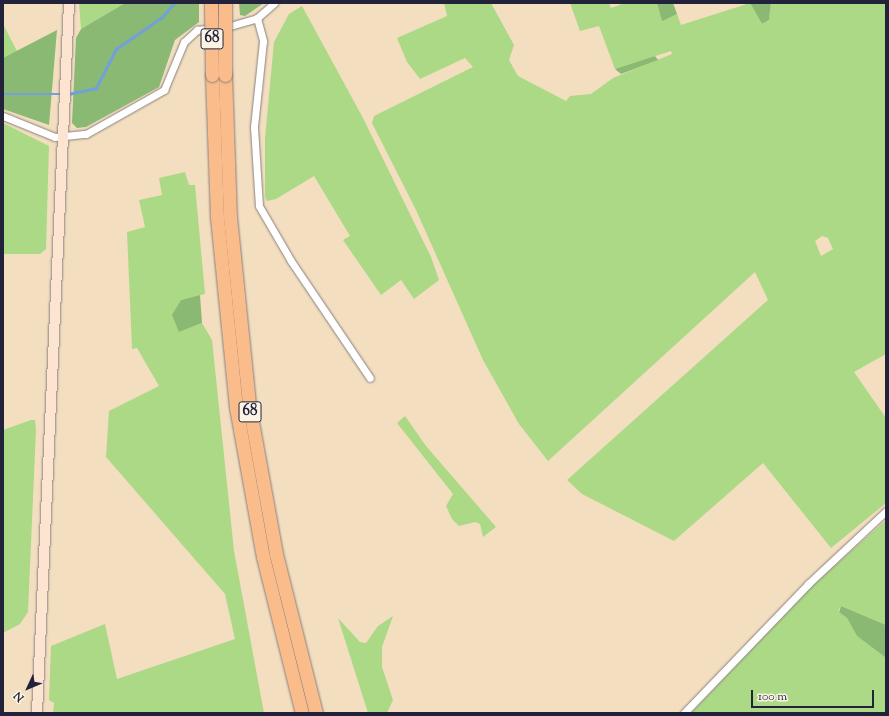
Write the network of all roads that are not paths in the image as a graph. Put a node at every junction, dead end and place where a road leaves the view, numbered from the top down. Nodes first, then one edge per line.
1 (69, 3) edge
2 (211, 3) edge
3 (225, 3) edge
4 (274, 3) edge
5 (257, 18) junction
6 (219, 75) junction
7 (3, 116) edge
8 (63, 137) junction
9 (370, 378) dead end
10 (886, 511) edge
11 (37, 713) edge
12 (302, 713) edge
13 (316, 713) edge
14 (684, 713) edge

1 - 8 main road
2 - 6 highway, 68, bridge
3 - 6 highway, 68, bridge
4 - 5 street
5 - 8 street
5 - 9 street
6 - 12 highway, 68
6 - 13 highway, 68
7 - 8 street
8 - 11 main road
10 - 14 street

